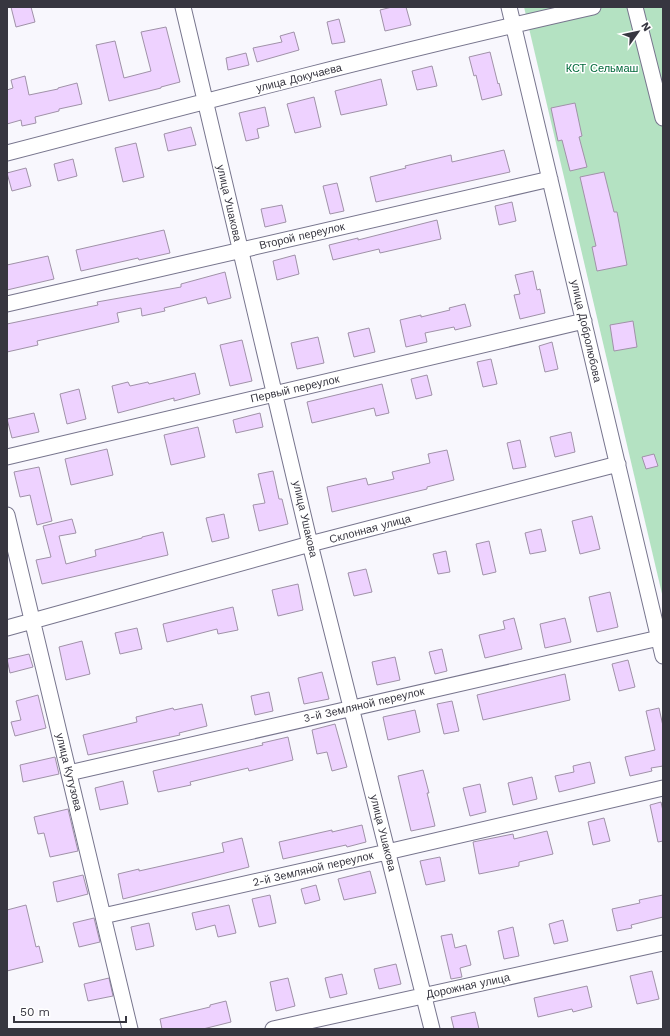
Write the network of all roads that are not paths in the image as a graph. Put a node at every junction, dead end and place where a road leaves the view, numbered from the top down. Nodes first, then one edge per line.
1 (183, 7) edge
2 (509, 7) edge
3 (593, 7) edge
4 (635, 7) edge
5 (513, 25) junction
6 (205, 101) junction
7 (663, 118) edge
8 (7, 153) edge
9 (550, 179) junction
10 (241, 251) junction
11 (7, 304) edge
12 (584, 321) junction
13 (275, 394) junction
14 (7, 457) edge
15 (618, 464) junction
16 (7, 515) edge
17 (310, 544) junction
18 (32, 621) junction
19 (7, 628) edge
20 (659, 638) junction
21 (663, 656) edge
22 (351, 708) junction
23 (69, 773) junction
24 (663, 788) edge
25 (388, 852) junction
26 (103, 916) junction
27 (663, 943) edge
28 (423, 995) junction
29 (130, 1029) edge
30 (274, 1029) edge
31 (432, 1029) edge

1 - 6 street, улица Ушакова
2 - 5 street, улица Добролюбова
3 - 5 street, улица Докучаева
4 - 7 street
5 - 6 street, улица Докучаева
5 - 9 street, улица Добролюбова
6 - 8 street, улица Докучаева
6 - 10 street, улица Ушакова
9 - 10 street, Второй переулок
9 - 12 street, улица Добролюбова
10 - 11 street, Второй переулок
10 - 13 street, улица Ушакова
12 - 13 street, Первый переулок
12 - 15 street, улица Добролюбова
13 - 14 street, Первый переулок
13 - 17 street, улица Ушакова
15 - 17 street, Склонная улица
15 - 20 street, улица Добролюбова
16 - 18 street, улица Кутузова
17 - 18 street, Склонная улица
17 - 22 street, улица Ушакова
18 - 19 street, Склонная улица
18 - 23 street, улица Кутузова
20 - 21 street, улица Добролюбова
20 - 22 street, 3-й Земляной переулок
22 - 23 street, 3-й Земляной переулок
22 - 25 street, улица Ушакова
23 - 26 street, улица Кутузова
24 - 25 street, 2-й Земляной переулок
25 - 26 street, 2-й Земляной переулок
25 - 28 street, улица Ушакова
26 - 29 street, улица Кутузова
27 - 28 street, Дорожная улица
28 - 30 street, Дорожная улица
28 - 31 street, улица Ушакова

